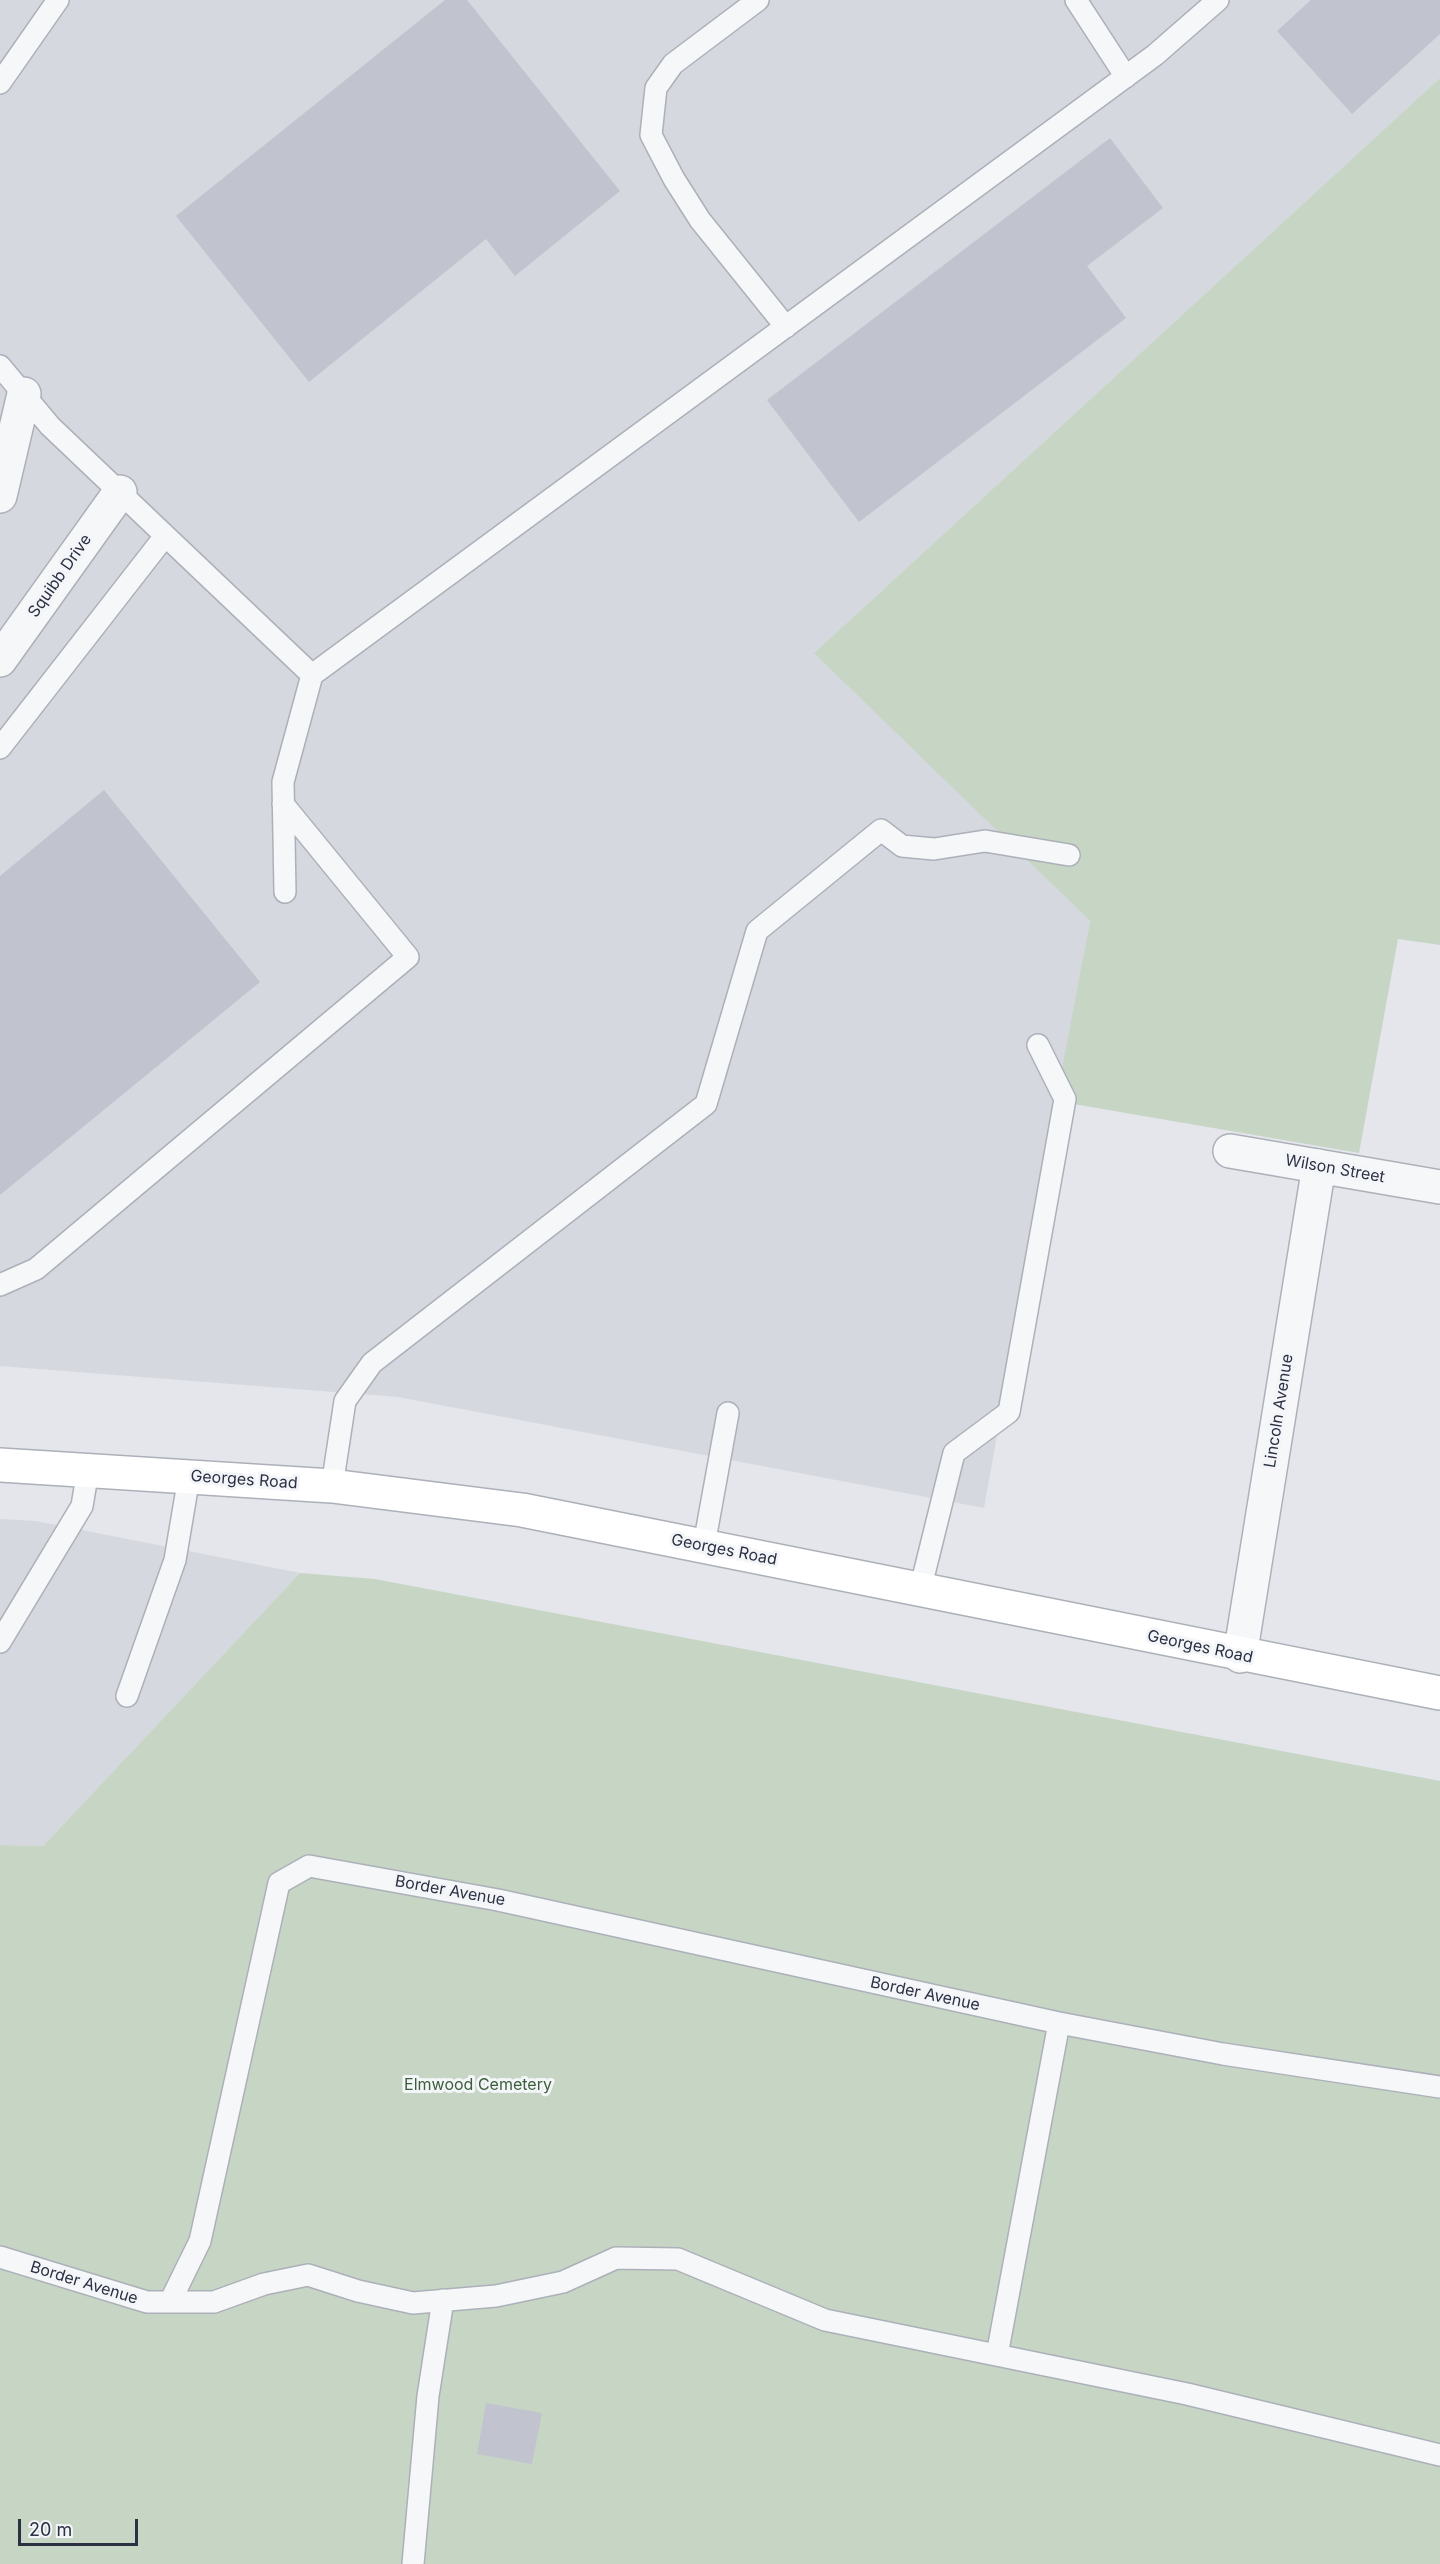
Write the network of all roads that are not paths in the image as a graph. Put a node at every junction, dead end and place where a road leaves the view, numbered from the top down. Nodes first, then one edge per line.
1 (58, 0) edge
2 (758, 0) edge
3 (1076, 0) edge
4 (1218, 0) edge
5 (1126, 77) junction
6 (0, 83) edge
7 (786, 327) junction
8 (0, 366) edge
9 (24, 394) junction
10 (120, 492) junction
11 (0, 496) edge
12 (165, 536) junction
13 (0, 660) edge
14 (312, 675) junction
15 (0, 748) edge
16 (283, 804) junction
17 (1069, 855) dead end
18 (285, 892) dead end
19 (1038, 1045) dead end
20 (1230, 1151) dead end
21 (1319, 1166) junction
22 (1440, 1187) edge
23 (0, 1285) edge
24 (728, 1413) dead end
25 (0, 1465) edge
26 (88, 1470) junction
27 (178, 1476) junction
28 (332, 1486) junction
29 (704, 1545) junction
30 (920, 1590) junction
31 (0, 1642) edge
32 (1240, 1656) junction
33 (1440, 1693) edge
34 (127, 1696) dead end
35 (1059, 2023) junction
36 (1440, 2087) edge
37 (0, 2257) edge
38 (443, 2301) junction
39 (170, 2302) junction
40 (997, 2355) junction
41 (1440, 2455) edge
42 (413, 2564) edge

1 - 6 lane
2 - 7 lane
3 - 5 lane
4 - 5 lane
5 - 7 lane
7 - 14 lane
8 - 9 lane
9 - 10 lane
9 - 11 street
10 - 12 lane
10 - 13 street, Squibb Drive
12 - 14 lane
12 - 15 lane
14 - 16 lane
16 - 18 lane
16 - 23 lane
17 - 28 lane
19 - 30 lane
20 - 21 street, Wilson Street
21 - 22 street, Wilson Street
21 - 32 street, Lincoln Avenue
24 - 29 lane
25 - 26 street, Georges Road
26 - 27 street, Georges Road
26 - 31 lane
27 - 28 street, Georges Road
27 - 34 lane
28 - 29 street, Georges Road
29 - 30 street, Georges Road
30 - 32 street, Georges Road
32 - 33 street, Georges Road
35 - 36 lane, Border Avenue
35 - 39 lane, Border Avenue
35 - 40 lane
37 - 39 lane, Border Avenue
38 - 39 lane
38 - 40 lane
38 - 42 lane
40 - 41 lane

